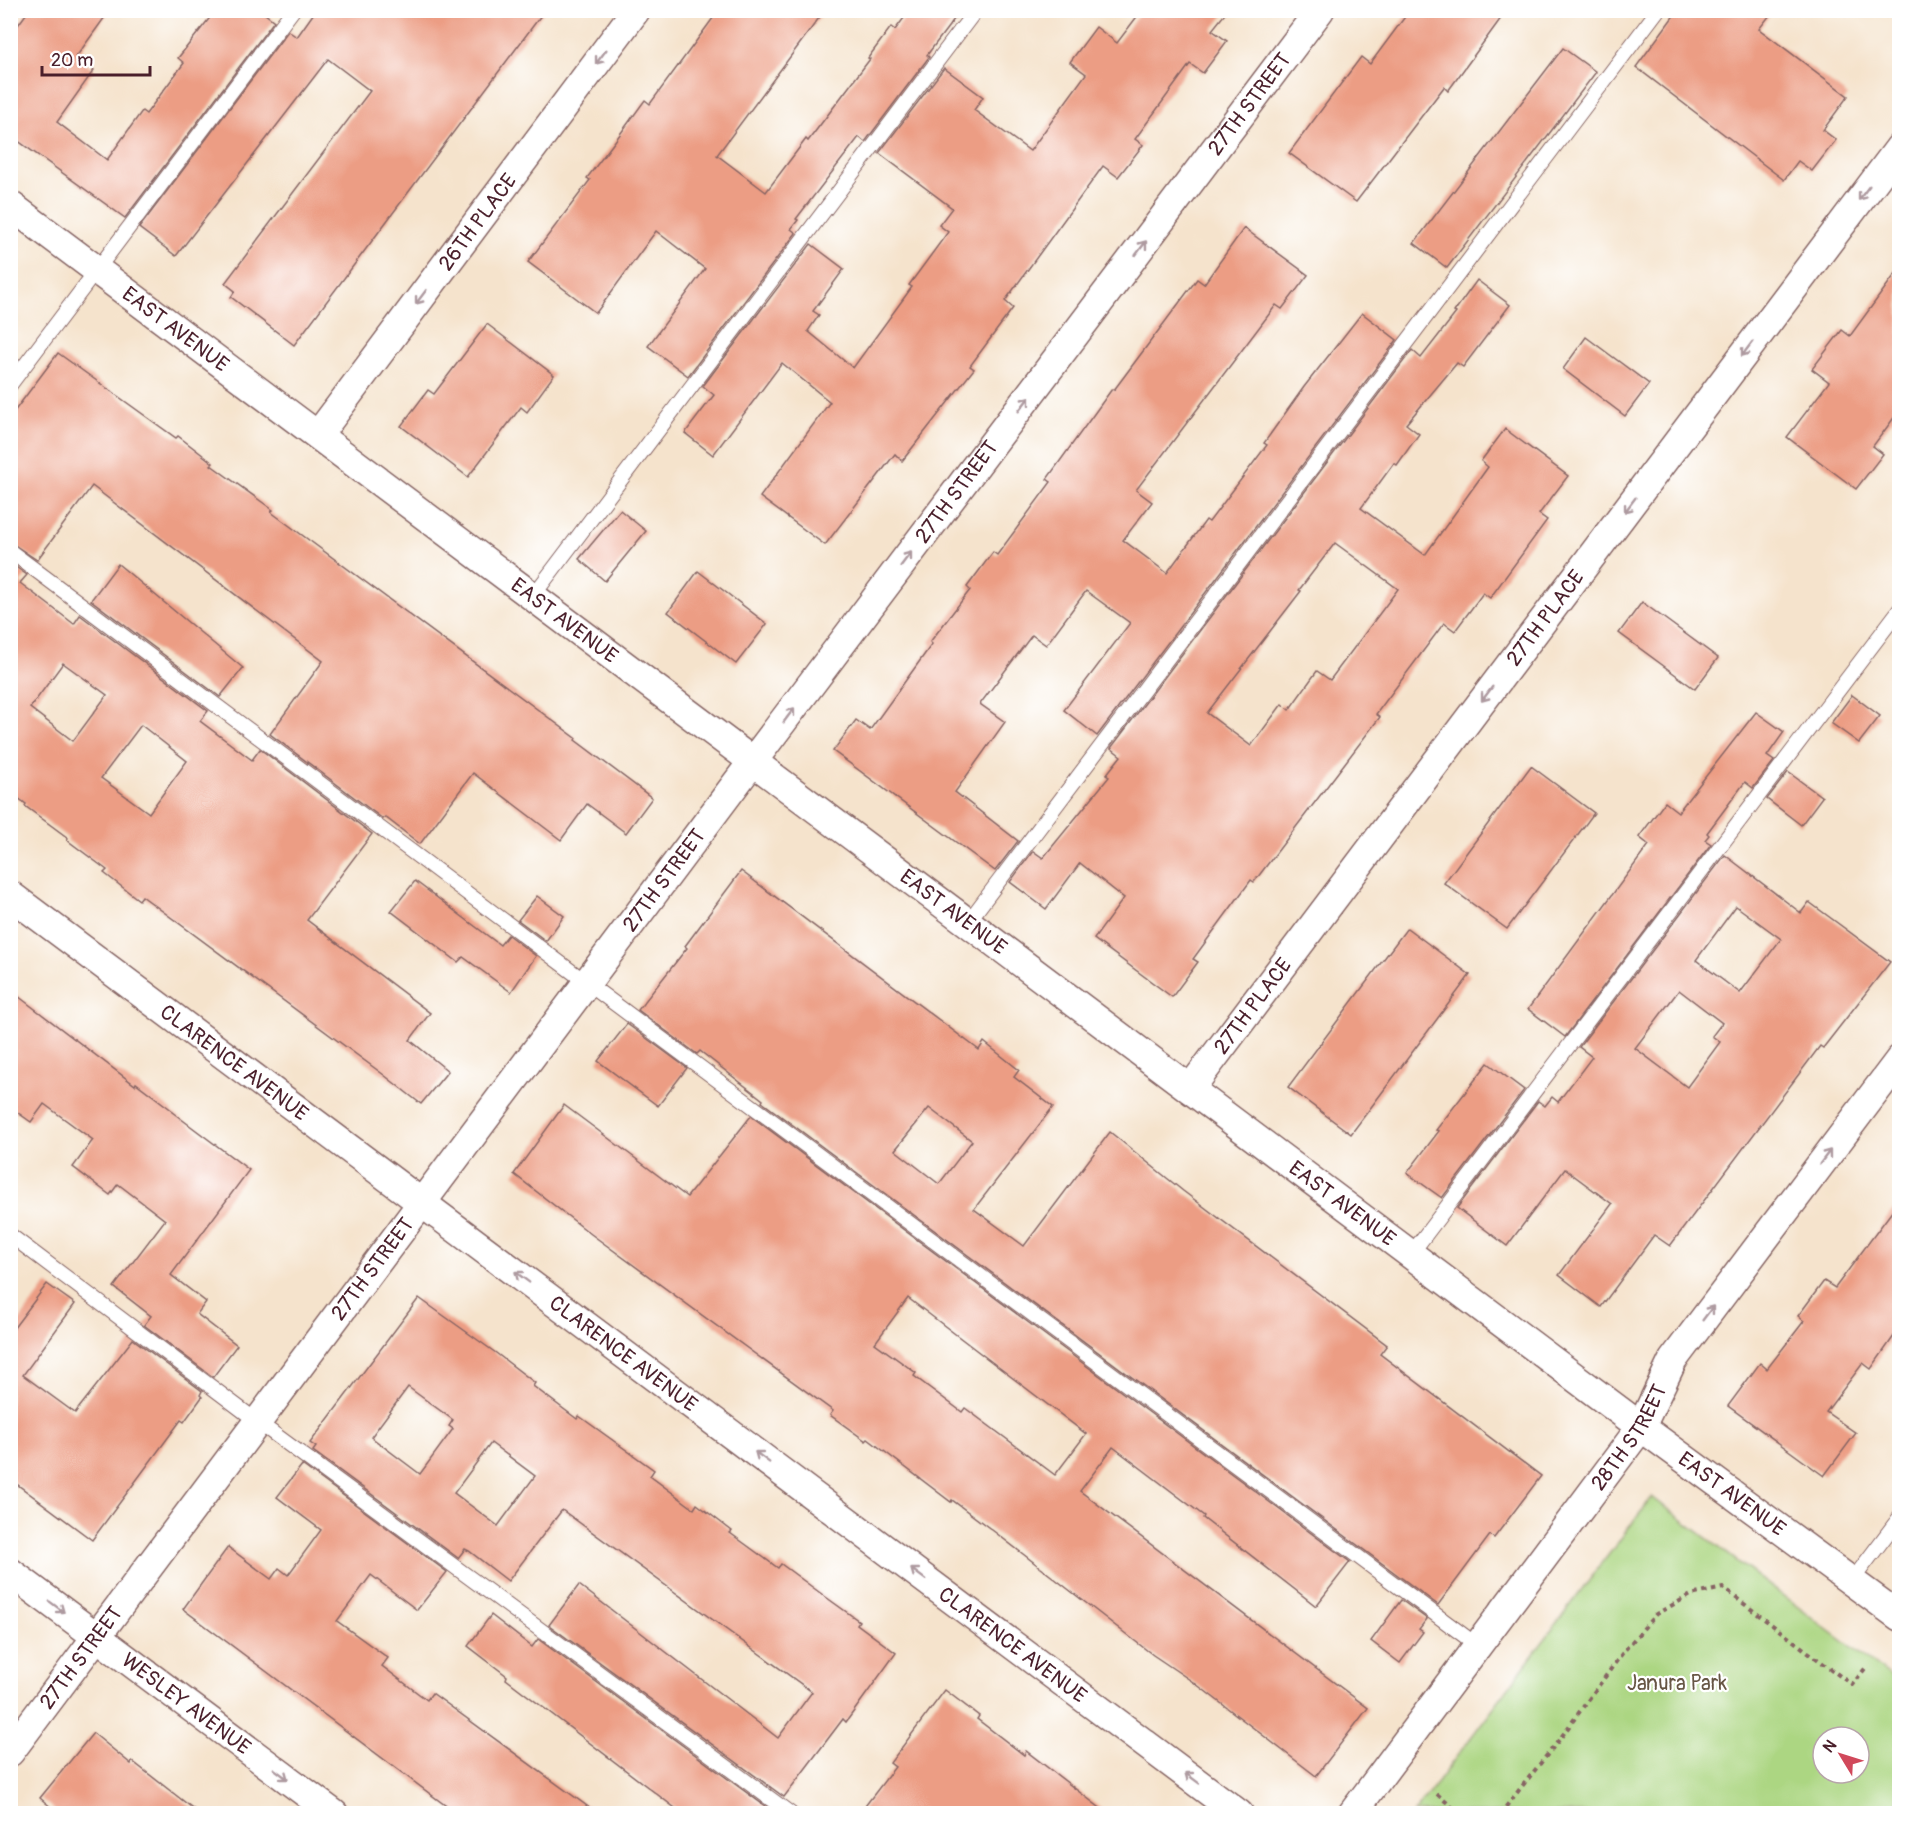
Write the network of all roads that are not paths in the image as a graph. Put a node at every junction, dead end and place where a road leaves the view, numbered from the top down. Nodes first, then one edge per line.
1 (293, 10) edge
2 (636, 10) edge
3 (976, 10) edge
4 (1320, 10) edge
5 (1658, 10) edge
6 (1899, 147) edge
7 (10, 205) edge
8 (97, 270) junction
9 (10, 385) edge
10 (318, 435) junction
11 (10, 551) edge
12 (533, 596) junction
13 (1899, 609) edge
14 (753, 761) junction
15 (10, 895) edge
16 (968, 922) junction
17 (587, 984) junction
18 (1899, 1059) edge
19 (1190, 1089) junction
20 (423, 1203) junction
21 (10, 1235) edge
22 (1411, 1254) junction
23 (258, 1422) junction
24 (1641, 1428) junction
25 (1899, 1517) edge
26 (10, 1572) edge
27 (1851, 1582) junction
28 (1899, 1617) edge
29 (97, 1636) junction
30 (1478, 1646) junction
31 (10, 1752) edge
32 (334, 1814) edge
33 (791, 1814) edge
34 (1239, 1814) edge
35 (1352, 1814) edge

1 - 8 lane
2 -> 10 street, 26TH PLACE
3 - 12 lane
14 -> 4 street, 27TH STREET
5 - 16 lane
6 -> 19 street, 27TH PLACE
7 - 8 street, EAST AVENUE
8 - 9 lane
8 - 10 street, EAST AVENUE
10 - 12 street, EAST AVENUE
11 - 17 lane
12 - 14 street, EAST AVENUE
13 - 22 lane
14 - 16 street, EAST AVENUE
14 - 17 street, 27TH STREET
15 - 20 street, CLARENCE AVENUE
16 - 19 street, EAST AVENUE
17 - 20 street, 27TH STREET
17 - 30 lane
24 -> 18 street, 28TH STREET
19 - 22 street, EAST AVENUE
20 - 23 street, 27TH STREET
34 -> 20 street, CLARENCE AVENUE
21 - 23 lane
22 - 24 street, EAST AVENUE
23 - 29 street, 27TH STREET
23 - 33 lane
24 - 27 street, EAST AVENUE
24 - 30 street, 28TH STREET
25 - 27 lane
26 -> 29 street, WESLEY AVENUE
27 - 28 street, EAST AVENUE
29 - 31 street, 27TH STREET
29 -> 32 street, WESLEY AVENUE
30 - 35 street, 28TH STREET

